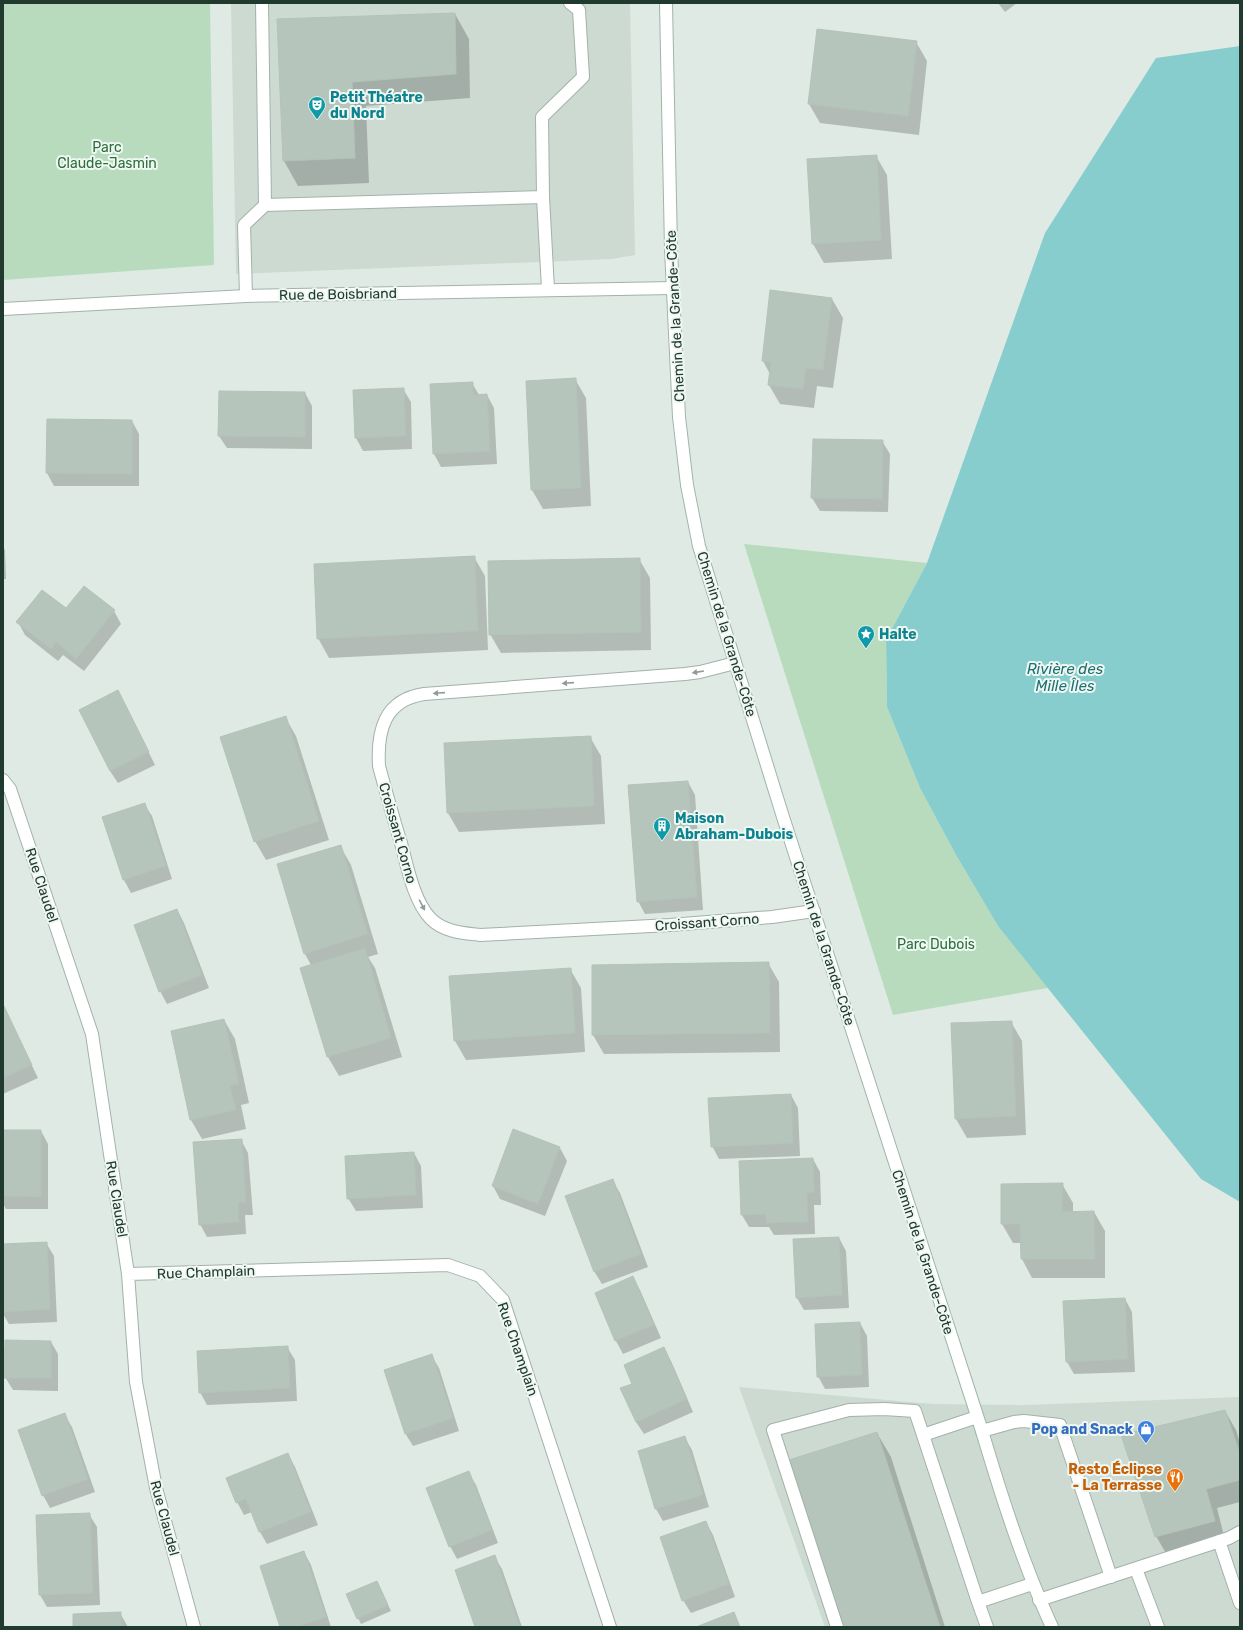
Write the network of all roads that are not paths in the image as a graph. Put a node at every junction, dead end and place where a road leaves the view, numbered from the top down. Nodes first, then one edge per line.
1 (262, 3) edge
2 (570, 3) edge
3 (666, 3) edge
4 (543, 197) junction
5 (265, 205) junction
6 (673, 288) junction
7 (548, 289) junction
8 (246, 296) junction
9 (3, 309) edge
10 (735, 663) junction
11 (3, 780) edge
12 (814, 911) junction
13 (128, 1274) junction
14 (977, 1417) junction
15 (982, 1431) junction
16 (924, 1435) junction
17 (1240, 1532) edge
18 (1219, 1541) junction
19 (1136, 1569) junction
20 (1111, 1577) junction
21 (1032, 1584) junction
22 (1039, 1600) junction
23 (978, 1602) junction
24 (1240, 1603) edge
25 (194, 1627) edge
26 (610, 1627) edge
27 (836, 1627) edge
28 (987, 1627) edge
29 (1052, 1627) edge
30 (1158, 1627) edge

1 - 5 street
2 - 4 street
3 - 6 street, Chemin de la Grande-Côte
4 - 5 street
4 - 7 street
5 - 8 street
6 - 7 street, Rue de Boisbriand
6 - 10 street, Chemin de la Grande-Côte
7 - 8 street, Rue de Boisbriand
8 - 9 street, Rue de Boisbriand
10 - 12 street, Chemin de la Grande-Côte
10 -> 12 street, Croissant Corno
11 - 13 street, Rue Claudel
12 - 14 street, Chemin de la Grande-Côte
13 - 25 street, Rue Claudel
13 - 26 street, Rue Champlain
14 - 15 street, Chemin de la Grande-Côte
14 - 16 street
15 - 20 street
15 - 21 street, Chemin de la Grande-Côte
16 - 23 street
16 - 27 street
17 - 18 street
18 - 19 street
18 - 24 street
19 - 20 street
19 - 30 street
20 - 22 street
21 - 22 street, Chemin de la Grande-Côte
21 - 23 street
22 - 29 street, Chemin de la Grande-Côte
23 - 28 street

